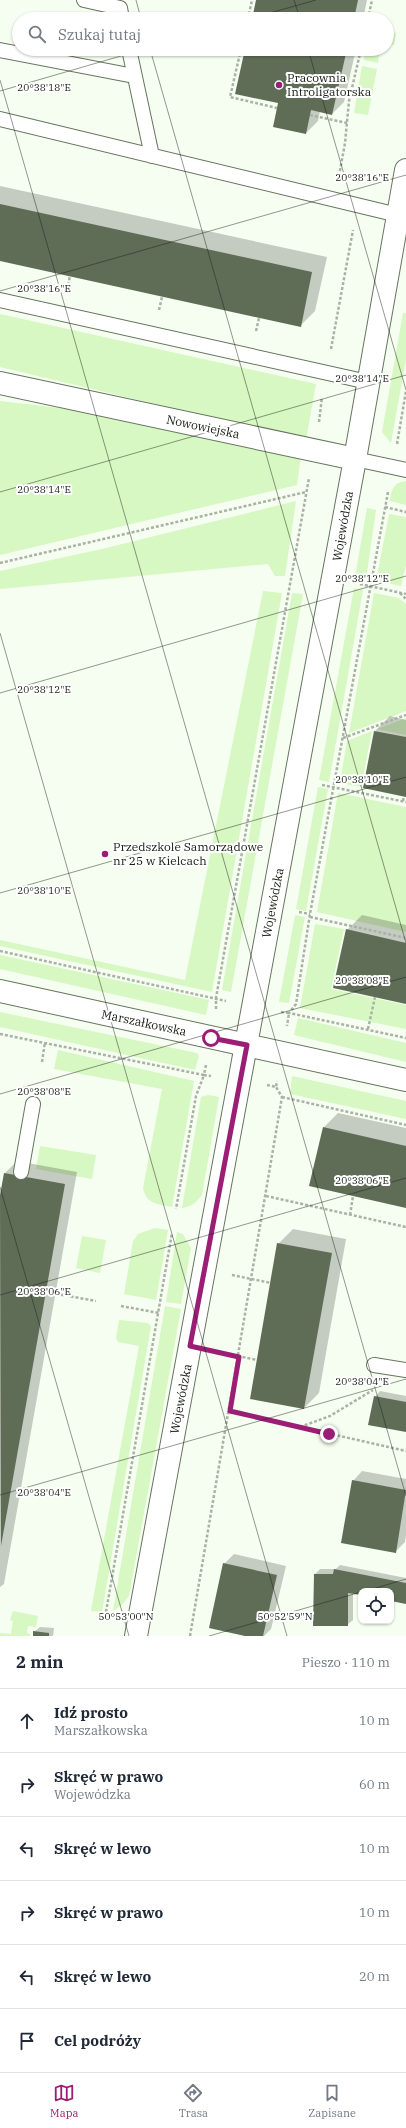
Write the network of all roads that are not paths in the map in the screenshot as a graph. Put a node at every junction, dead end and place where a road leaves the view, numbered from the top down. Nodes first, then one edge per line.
1 (84, 0) edge
2 (121, 12) edge
3 (0, 50) edge
4 (12, 52) edge
5 (31, 56) edge
6 (130, 56) edge
7 (134, 76) junction
8 (0, 119) edge
9 (152, 156) junction
10 (406, 170) edge
11 (398, 215) junction
12 (0, 300) edge
13 (368, 382) junction
14 (0, 383) edge
15 (355, 459) junction
16 (406, 470) edge
17 (0, 991) edge
18 (247, 1045) junction
19 (406, 1080) edge
20 (34, 1104) dead end
21 (20, 1172) dead end
22 (374, 1365) dead end
23 (403, 1370) edge
24 (136, 1636) edge

1 - 2 lane
3 - 4 lane
5 - 7 lane
6 - 7 lane
7 - 9 lane
8 - 9 lane
9 - 11 lane
10 - 11 street, Wojewódzka
11 - 13 street, Wojewódzka
12 - 13 lane
13 - 15 street, Wojewódzka
14 - 15 street, Nowowiejska
15 - 16 lane, Nowowiejska
15 - 18 street, Wojewódzka
17 - 18 street, Marszałkowska
18 - 19 street, Marszałkowska
18 - 24 street, Wojewódzka
20 - 21 lane
22 - 23 lane

